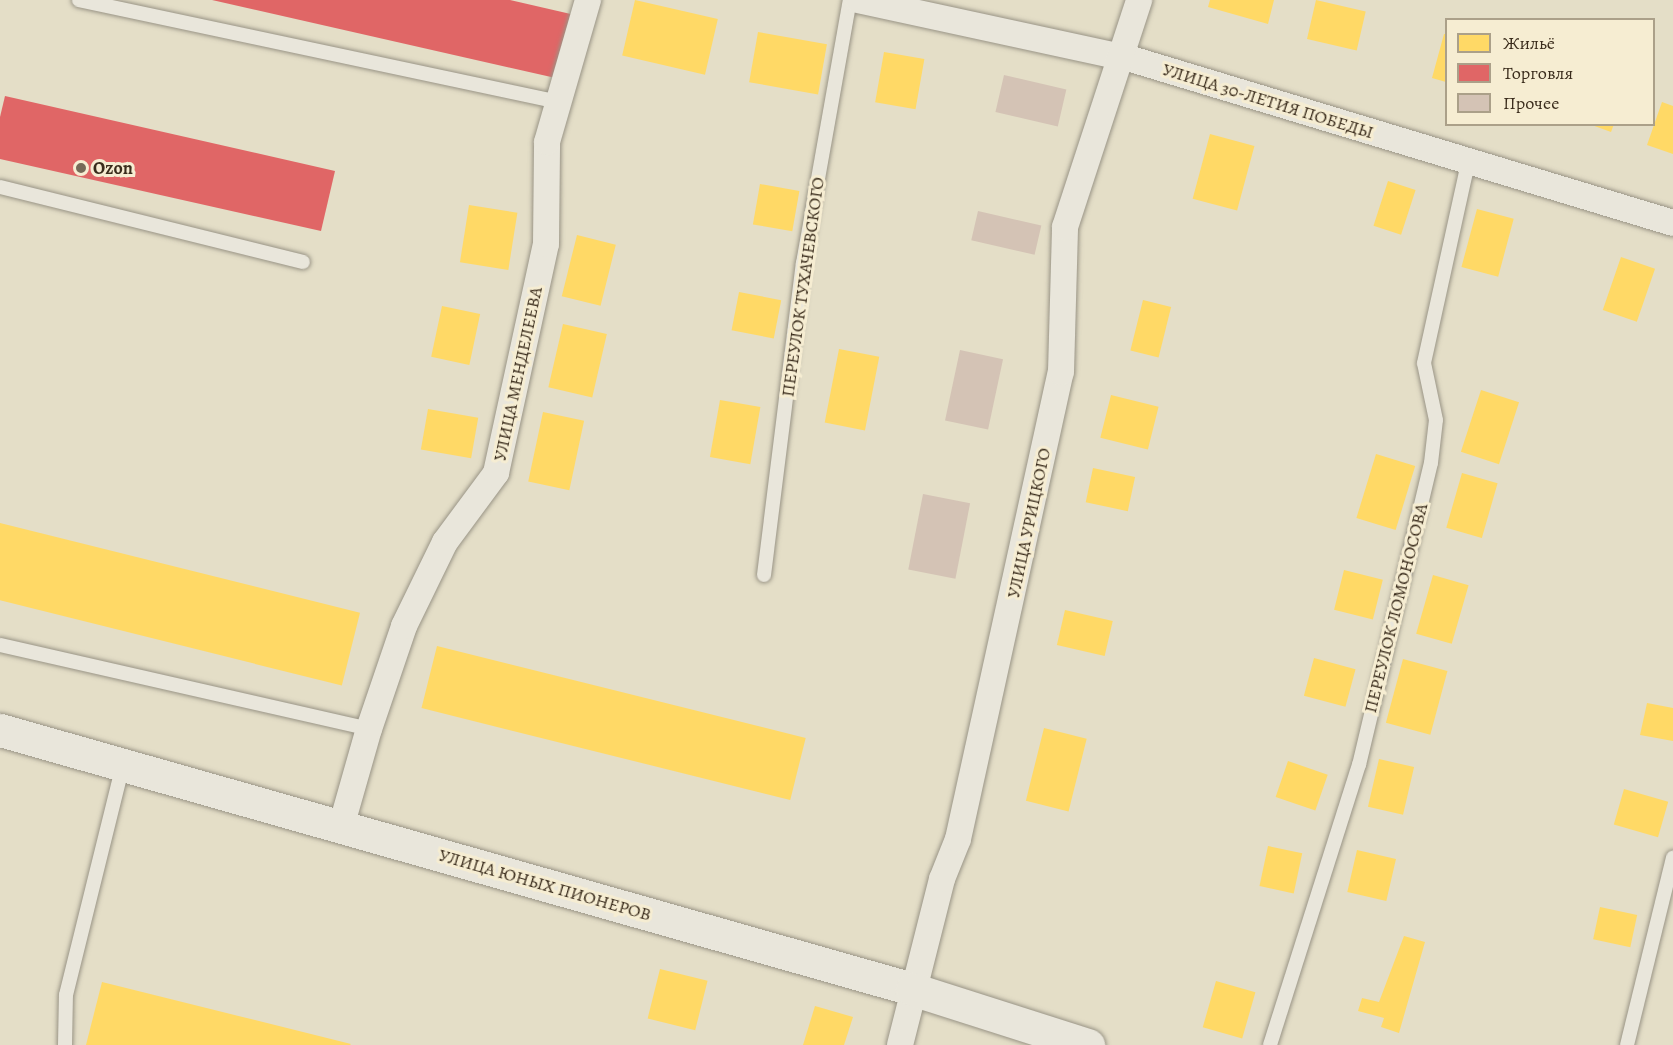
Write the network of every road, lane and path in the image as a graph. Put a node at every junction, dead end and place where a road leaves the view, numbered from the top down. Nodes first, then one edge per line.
1 (79, 0) edge
2 (588, 0) edge
3 (850, 0) edge
4 (858, 0) edge
5 (1139, 0) edge
6 (1122, 57) junction
7 (557, 102) junction
8 (1468, 163) junction
9 (0, 187) edge
10 (1673, 223) edge
11 (303, 262) dead end
12 (764, 574) dead end
13 (0, 645) edge
14 (369, 729) junction
15 (0, 730) edge
16 (123, 764) junction
17 (341, 827) junction
18 (1673, 858) edge
19 (912, 989) junction
20 (65, 1045) edge
21 (900, 1045) edge
22 (1088, 1045) edge
23 (1270, 1045) edge
24 (1627, 1045) edge

1 - 7 lane
2 - 7 street, УЛИЦА МЕНДЕЛЕЕВА
3 - 12 lane, ПЕРЕУЛОК ТУХАЧЕВСКОГО
4 - 6 street, УЛИЦА 30-ЛЕТИЯ ПОБЕДЫ
5 - 6 street, УЛИЦА УРИЦКОГО
6 - 8 street, УЛИЦА 30-ЛЕТИЯ ПОБЕДЫ
6 - 19 street, УЛИЦА УРИЦКОГО
7 - 14 street, УЛИЦА МЕНДЕЛЕЕВА
8 - 10 street, УЛИЦА 30-ЛЕТИЯ ПОБЕДЫ
8 - 23 lane, ПЕРЕУЛОК ЛОМОНОСОВА
9 - 11 lane
13 - 14 lane
14 - 17 street, УЛИЦА МЕНДЕЛЕЕВА
15 - 16 main road, УЛИЦА ЮНЫХ ПИОНЕРОВ
16 - 17 main road, УЛИЦА ЮНЫХ ПИОНЕРОВ
16 - 20 lane
17 - 19 main road, УЛИЦА ЮНЫХ ПИОНЕРОВ
18 - 24 lane
19 - 21 street, УЛИЦА УРИЦКОГО
19 - 22 main road, УЛИЦА ЮНЫХ ПИОНЕРОВ

